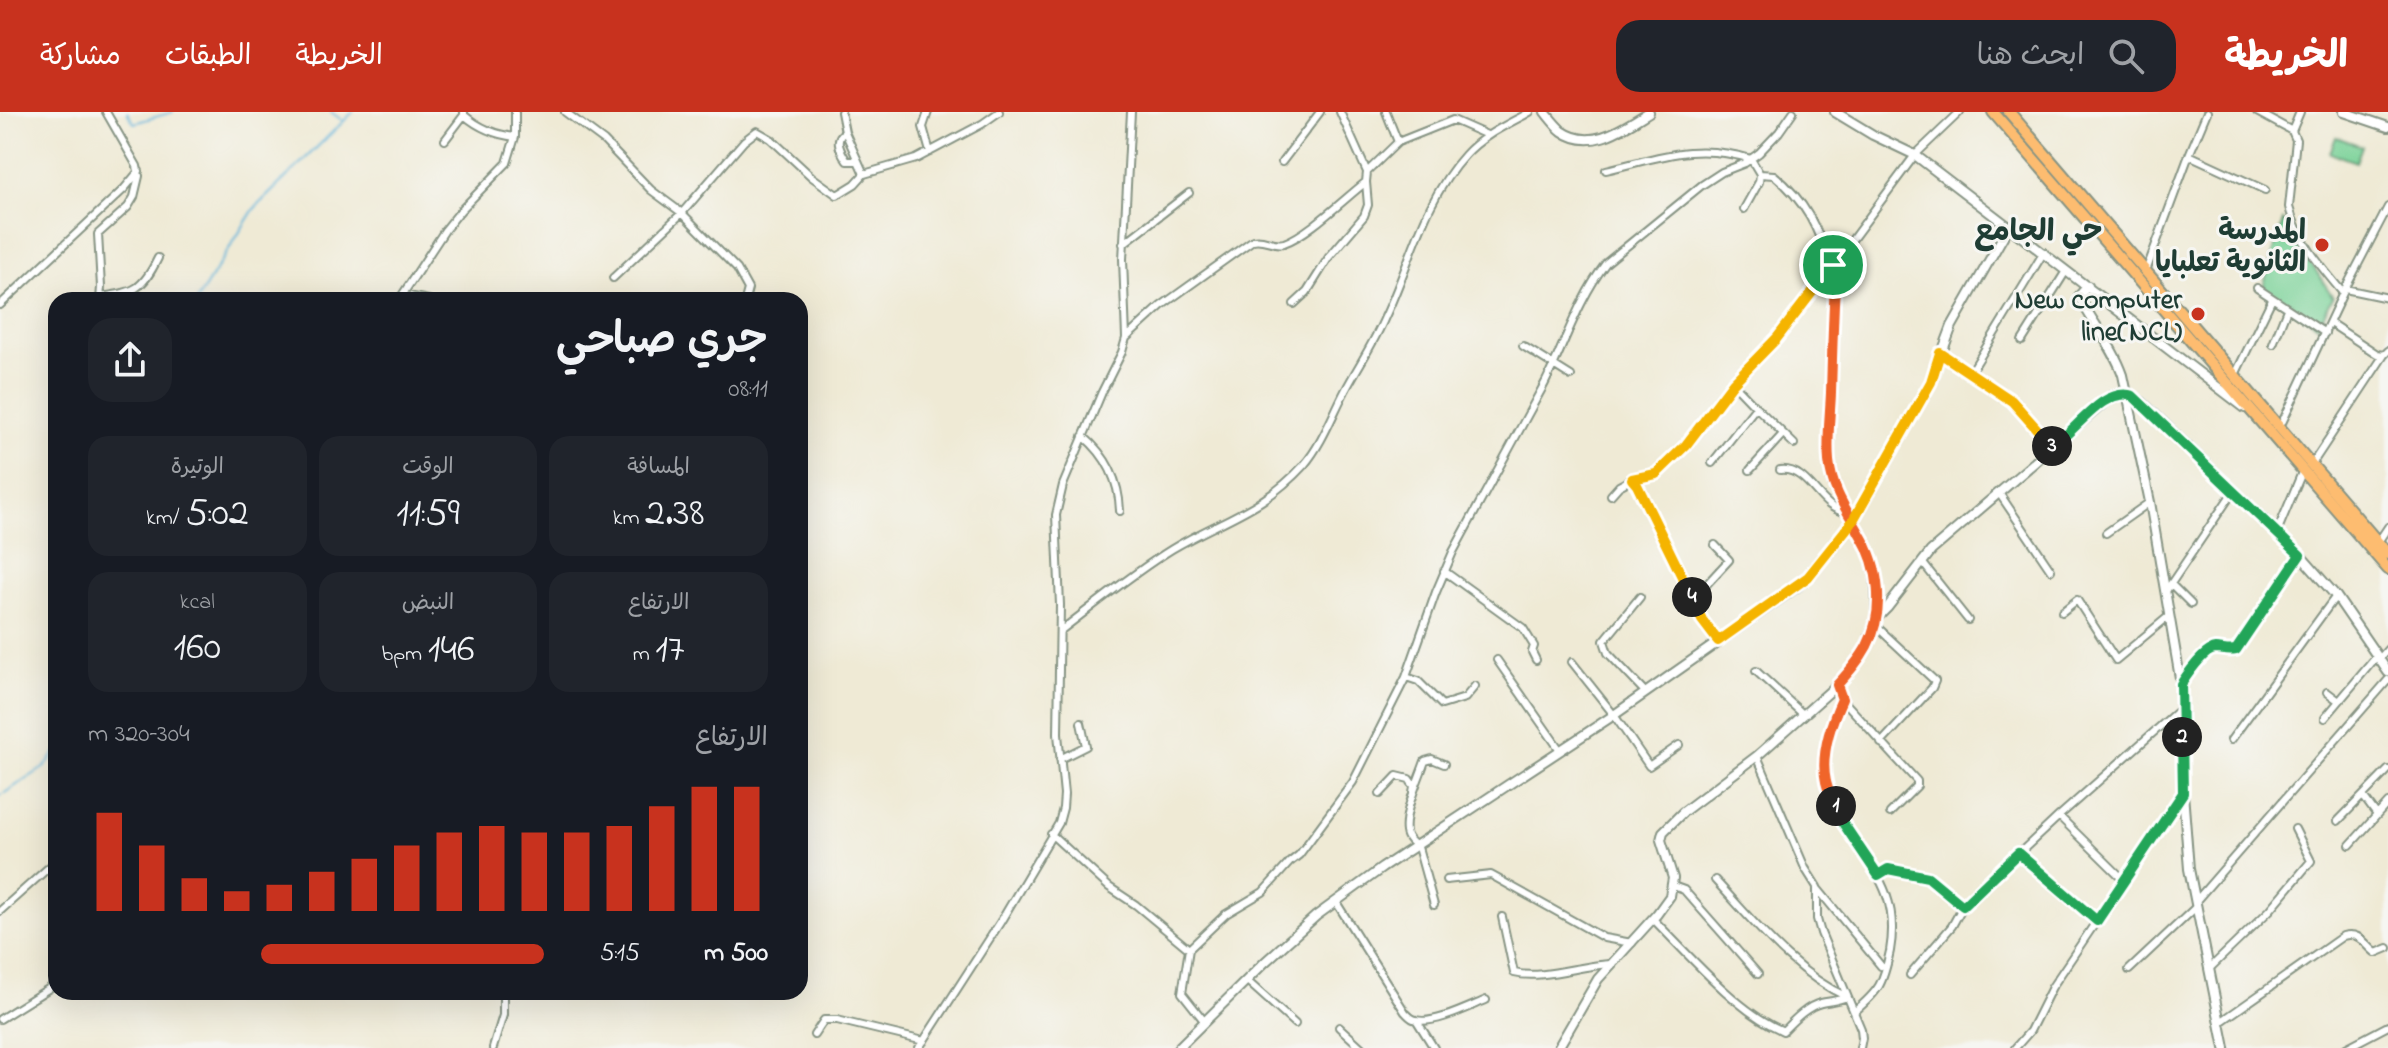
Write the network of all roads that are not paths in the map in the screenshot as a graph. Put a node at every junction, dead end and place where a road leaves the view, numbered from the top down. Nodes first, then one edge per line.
1 (106, 112) edge
2 (515, 112) edge
3 (565, 112) edge
4 (841, 112) edge
5 (928, 112) edge
6 (1131, 112) edge
7 (1320, 112) edge
8 (1340, 112) edge
9 (1386, 112) edge
10 (1530, 112) edge
11 (1545, 112) edge
12 (1649, 112) edge
13 (1793, 112) edge
14 (1835, 112) edge
15 (1960, 112) edge
16 (1993, 112) edge
17 (2009, 112) edge
18 (2207, 112) edge
19 (2257, 112) edge
20 (2300, 112) edge
21 (2344, 112) edge
22 (997, 113) edge
23 (464, 114) edge
24 (2388, 127) edge
25 (2292, 131) junction
26 (1487, 135) junction
27 (515, 137) junction
28 (445, 140) dead end
29 (1398, 142) junction
30 (930, 152) junction
31 (1915, 155) junction
32 (2189, 155) junction
33 (1751, 159) junction
34 (1282, 162) dead end
35 (1606, 170) dead end
36 (139, 171) junction
37 (1367, 172) junction
38 (864, 174) junction
39 (1760, 174) junction
40 (1366, 182) junction
41 (2265, 190) dead end
42 (1189, 193) dead end
43 (2388, 207) edge
44 (1744, 209) dead end
45 (682, 213) junction
46 (2009, 226) junction
47 (1123, 244) junction
48 (2044, 252) junction
49 (158, 258) dead end
50 (1831, 267) junction
51 (2066, 271) junction
52 (2146, 271) junction
53 (613, 278) dead end
54 (2088, 286) junction
55 (2257, 288) dead end
56 (2344, 291) junction
57 (100, 292) edge
58 (133, 292) edge
59 (405, 292) edge
60 (747, 292) edge
61 (2388, 298) edge
62 (2272, 299) junction
63 (1294, 304) dead end
64 (0, 305) edge
65 (2287, 309) junction
66 (2330, 323) junction
67 (2325, 333) junction
68 (1126, 338) junction
69 (2022, 341) dead end
70 (2273, 344) dead end
71 (1523, 346) dead end
72 (1940, 353) junction
73 (2386, 353) edge
74 (2210, 354) junction
75 (1553, 366) junction
76 (2193, 368) junction
77 (1971, 372) junction
78 (2235, 375) junction
79 (1571, 376) dead end
80 (1733, 383) junction
81 (2128, 394) junction
82 (1756, 407) junction
83 (2253, 413) junction
84 (2280, 427) junction
85 (1783, 434) junction
86 (1083, 436) junction
87 (1794, 444) dead end
88 (2053, 446) junction
89 (1712, 463) dead end
90 (2308, 467) junction
91 (1750, 470) dead end
92 (1780, 470) dead end
93 (1632, 479) junction
94 (2233, 492) junction
95 (1999, 493) junction
96 (1611, 495) dead end
97 (2150, 502) junction
98 (1120, 511) dead end
99 (1846, 512) junction
100 (1852, 522) junction
101 (2388, 527) edge
102 (2277, 532) junction
103 (2106, 533) dead end
104 (2378, 542) junction
105 (1715, 545) dead end
106 (2388, 554) edge
107 (2300, 555) junction
108 (1922, 562) junction
109 (2388, 569) edge
110 (2051, 570) dead end
111 (1444, 571) junction
112 (2169, 588) junction
113 (1878, 593) junction
114 (1897, 595) junction
115 (2336, 596) junction
116 (1640, 597) dead end
117 (1693, 599) junction
118 (2191, 604) dead end
119 (2062, 612) dead end
120 (2170, 616) junction
121 (1968, 620) dead end
122 (1876, 622) junction
123 (1060, 631) junction
124 (1718, 641) junction
125 (2388, 649) edge
126 (2378, 658) junction
127 (1497, 660) dead end
128 (1536, 660) dead end
129 (1572, 662) dead end
130 (1756, 671) dead end
131 (2388, 672) edge
132 (1406, 677) junction
133 (2388, 680) edge
134 (2181, 684) junction
135 (1837, 685) junction
136 (1475, 686) dead end
137 (2327, 692) dead end
138 (1646, 693) junction
139 (1842, 699) junction
140 (2339, 701) junction
141 (2181, 708) junction
142 (1614, 715) junction
143 (1804, 715) junction
144 (2325, 718) dead end
145 (1081, 723) dead end
146 (2231, 740) dead end
147 (1881, 743) junction
148 (1679, 745) dead end
149 (1560, 750) junction
150 (1757, 756) junction
151 (1060, 759) junction
152 (1444, 764) dead end
153 (2388, 770) edge
154 (2183, 793) junction
155 (1380, 794) dead end
156 (2363, 796) junction
157 (1412, 800) junction
158 (2388, 803) edge
159 (1890, 813) dead end
160 (2377, 815) junction
161 (2059, 816) junction
162 (2338, 821) dead end
163 (2295, 829) dead end
164 (1051, 834) junction
165 (2350, 845) dead end
166 (1418, 847) junction
167 (2018, 853) junction
168 (48, 868) edge
169 (1878, 875) junction
170 (2123, 879) junction
171 (1446, 880) dead end
172 (1715, 880) dead end
173 (1673, 886) junction
174 (1817, 887) junction
175 (1336, 902) junction
176 (1434, 905) dead end
177 (2196, 905) junction
178 (1963, 906) junction
179 (0, 911) edge
180 (1502, 917) dead end
181 (1653, 919) junction
182 (2097, 921) junction
183 (1632, 943) junction
184 (2388, 948) edge
185 (1189, 949) junction
186 (1611, 964) junction
187 (1881, 966) dead end
188 (2209, 969) junction
189 (2129, 970) dead end
190 (1758, 974) dead end
191 (1910, 975) dead end
192 (1246, 980) junction
193 (48, 989) edge
194 (1847, 997) junction
195 (503, 1000) edge
196 (1486, 1000) dead end
197 (1854, 1012) junction
198 (0, 1019) edge
199 (1417, 1021) junction
200 (1205, 1022) junction
201 (2219, 1023) junction
202 (1295, 1024) dead end
203 (2388, 1026) edge
204 (1339, 1027) dead end
205 (814, 1035) dead end
206 (924, 1041) junction
207 (493, 1048) edge
208 (919, 1048) edge
209 (1178, 1048) edge
210 (1362, 1048) edge
211 (1434, 1048) edge
212 (1558, 1048) edge
213 (1860, 1048) edge
214 (2015, 1048) edge
215 (2225, 1048) edge
216 (2346, 1048) edge

1 - 36 street
2 - 27 street
3 - 45 street
4 - 38 street
5 - 30 street
6 - 47 street
7 - 34 street
8 - 37 street
9 - 29 street
10 - 26 street
11 - 12 street
13 - 33 street
14 - 31 street
15 - 31 street
16 - 74 highway
17 - 52 highway
18 - 32 street
19 - 25 street
20 - 25 street
21 - 24 street
22 - 30 street
23 - 27 street
23 - 28 street
25 - 56 street
26 - 29 street
26 - 123 street
27 - 59 street
29 - 37 street
30 - 38 street
31 - 46 street
31 - 50 street
32 - 41 street
32 - 52 street
33 - 35 street
33 - 39 street
33 - 75 street
36 - 57 street
36 - 64 street
37 - 40 street
38 - 45 street
39 - 44 street
39 - 50 street
40 - 63 street
40 - 68 street
42 - 47 street
43 - 56 street
45 - 53 street
45 - 60 street
46 - 48 street
46 - 72 street
47 - 68 street
48 - 51 street
48 - 77 street
49 - 58 street
50 - 80 street
50 - 99 street
51 - 54 street
51 - 69 street
52 - 74 highway
54 - 76 street
54 - 81 street
55 - 62 street
56 - 61 street
56 - 66 street
62 - 65 street
62 - 78 street
65 - 67 street
65 - 70 street
66 - 67 street
66 - 73 street
67 - 84 street
68 - 86 street
71 - 75 street
72 - 77 street
72 - 100 street
73 - 90 street
74 - 76 street
74 - 78 highway
74 - 83 highway
75 - 79 street
75 - 111 street
76 - 83 street
77 - 88 street
78 - 84 highway
80 - 82 street
80 - 93 street
81 - 88 street
81 - 94 street
81 - 97 street
82 - 85 street
82 - 89 street
83 - 90 highway
84 - 90 highway
85 - 87 street
85 - 91 street
86 - 98 street
86 - 123 street
88 - 95 street
90 - 102 street
90 - 104 highway
90 - 109 highway
92 - 99 street
93 - 96 street
93 - 117 street
94 - 102 street
94 - 112 street
95 - 108 street
95 - 110 street
97 - 103 street
97 - 112 street
99 - 100 street
100 - 113 street
100 - 124 street
101 - 104 street
102 - 107 street
104 - 106 highway
105 - 117 street
107 - 115 street
107 - 134 street
108 - 114 street
108 - 121 street
111 - 128 street
111 - 132 street
112 - 118 street
112 - 120 street
113 - 114 street
113 - 122 street
114 - 122 street
115 - 126 street
115 - 146 street
116 - 138 street
117 - 124 street
119 - 120 street
120 - 134 street
122 - 135 street
122 - 147 street
123 - 151 street
124 - 138 street
125 - 126 street
126 - 131 street
126 - 140 street
127 - 149 street
129 - 142 street
130 - 143 street
132 - 136 street
132 - 185 street
133 - 177 street
134 - 141 street
135 - 139 street
135 - 143 street
137 - 140 street
138 - 142 street
139 - 147 street
139 - 169 street
140 - 144 street
141 - 154 street
141 - 161 street
142 - 148 street
142 - 149 street
143 - 150 street
145 - 151 street
147 - 159 street
149 - 166 street
150 - 173 street
150 - 174 street
151 - 164 street
152 - 157 street
153 - 156 street
154 - 170 street
154 - 177 street
155 - 157 street
156 - 160 street
156 - 162 street
157 - 166 street
158 - 160 street
160 - 165 street
161 - 167 street
161 - 170 street
163 - 188 street
164 - 185 street
164 - 206 street
166 - 175 street
166 - 176 street
167 - 178 street
167 - 182 street
168 - 179 street
169 - 178 street
169 - 197 street
170 - 182 street
171 - 183 street
172 - 194 street
173 - 181 street
173 - 190 street
174 - 187 street
174 - 194 street
175 - 192 street
175 - 199 street
177 - 188 street
177 - 189 street
178 - 191 street
180 - 186 street
181 - 183 street
181 - 194 street
182 - 214 street
183 - 186 street
184 - 201 street
185 - 200 street
186 - 212 street
188 - 201 street
192 - 200 street
192 - 202 street
193 - 198 street
194 - 197 street
195 - 207 street
196 - 199 street
197 - 213 street
199 - 211 street
200 - 209 street
201 - 215 street
203 - 216 street
204 - 210 street
205 - 206 street
206 - 208 street

